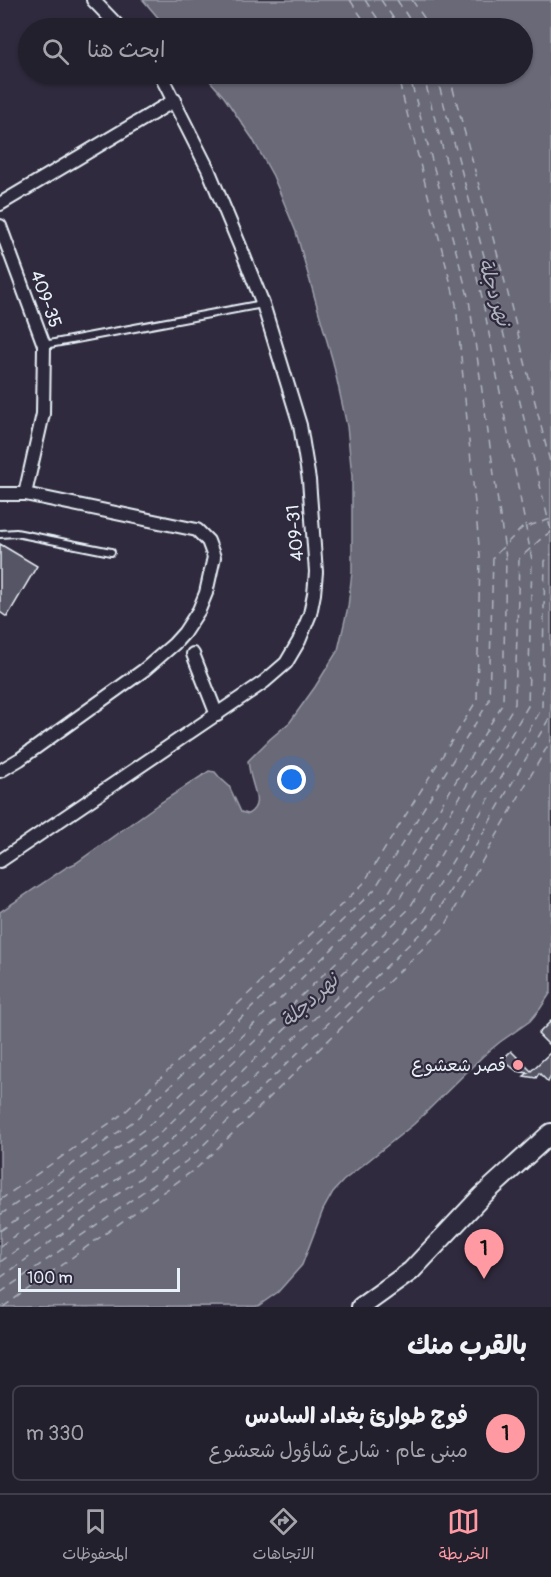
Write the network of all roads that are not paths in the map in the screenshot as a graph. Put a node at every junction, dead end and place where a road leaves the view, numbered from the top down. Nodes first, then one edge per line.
1 (93, 0) edge
2 (110, 18) edge
3 (166, 84) edge
4 (175, 100) junction
5 (0, 204) edge
6 (0, 226) edge
7 (263, 304) junction
8 (44, 345) junction
9 (0, 494) edge
10 (25, 494) junction
11 (0, 534) edge
12 (111, 552) dead end
13 (193, 654) dead end
14 (217, 715) junction
15 (0, 771) edge
16 (0, 861) edge
17 (549, 1138) edge
18 (361, 1307) edge

1 - 2 street
3 - 4 street, 409-31
4 - 5 street
4 - 7 street, 409-31
6 - 8 street, 409-35
7 - 8 lane
7 - 14 street, 409-31
8 - 10 street, 409-35
9 - 10 street
10 - 15 street
11 - 12 lane
13 - 14 street
14 - 16 street, 409-31
17 - 18 street

